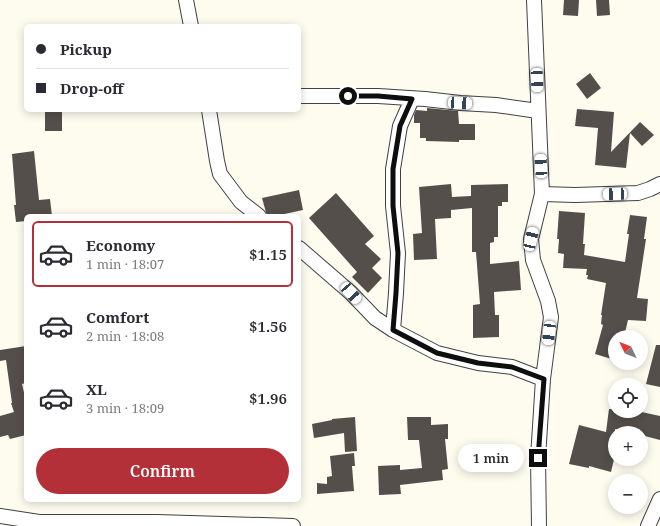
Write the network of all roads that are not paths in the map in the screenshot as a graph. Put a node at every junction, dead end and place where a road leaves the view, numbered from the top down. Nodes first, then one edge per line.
1 (186, 0) edge
2 (534, 0) edge
3 (191, 24) edge
4 (301, 96) edge
5 (412, 99) junction
6 (538, 111) junction
7 (209, 112) edge
8 (660, 184) edge
9 (638, 193) junction
10 (542, 194) junction
11 (660, 197) edge
12 (256, 214) edge
13 (301, 250) edge
14 (393, 330) junction
15 (544, 379) junction
16 (660, 499) edge
17 (0, 516) edge
18 (293, 526) edge
19 (539, 526) edge
20 (648, 526) edge

1 - 3 street
2 - 6 street
4 - 5 street
5 - 6 street
5 - 14 street
6 - 10 street
7 - 12 street
8 - 9 street
9 - 10 street
9 - 11 street
10 - 15 street
13 - 14 street
14 - 15 street
15 - 19 street
16 - 20 street
17 - 18 street

